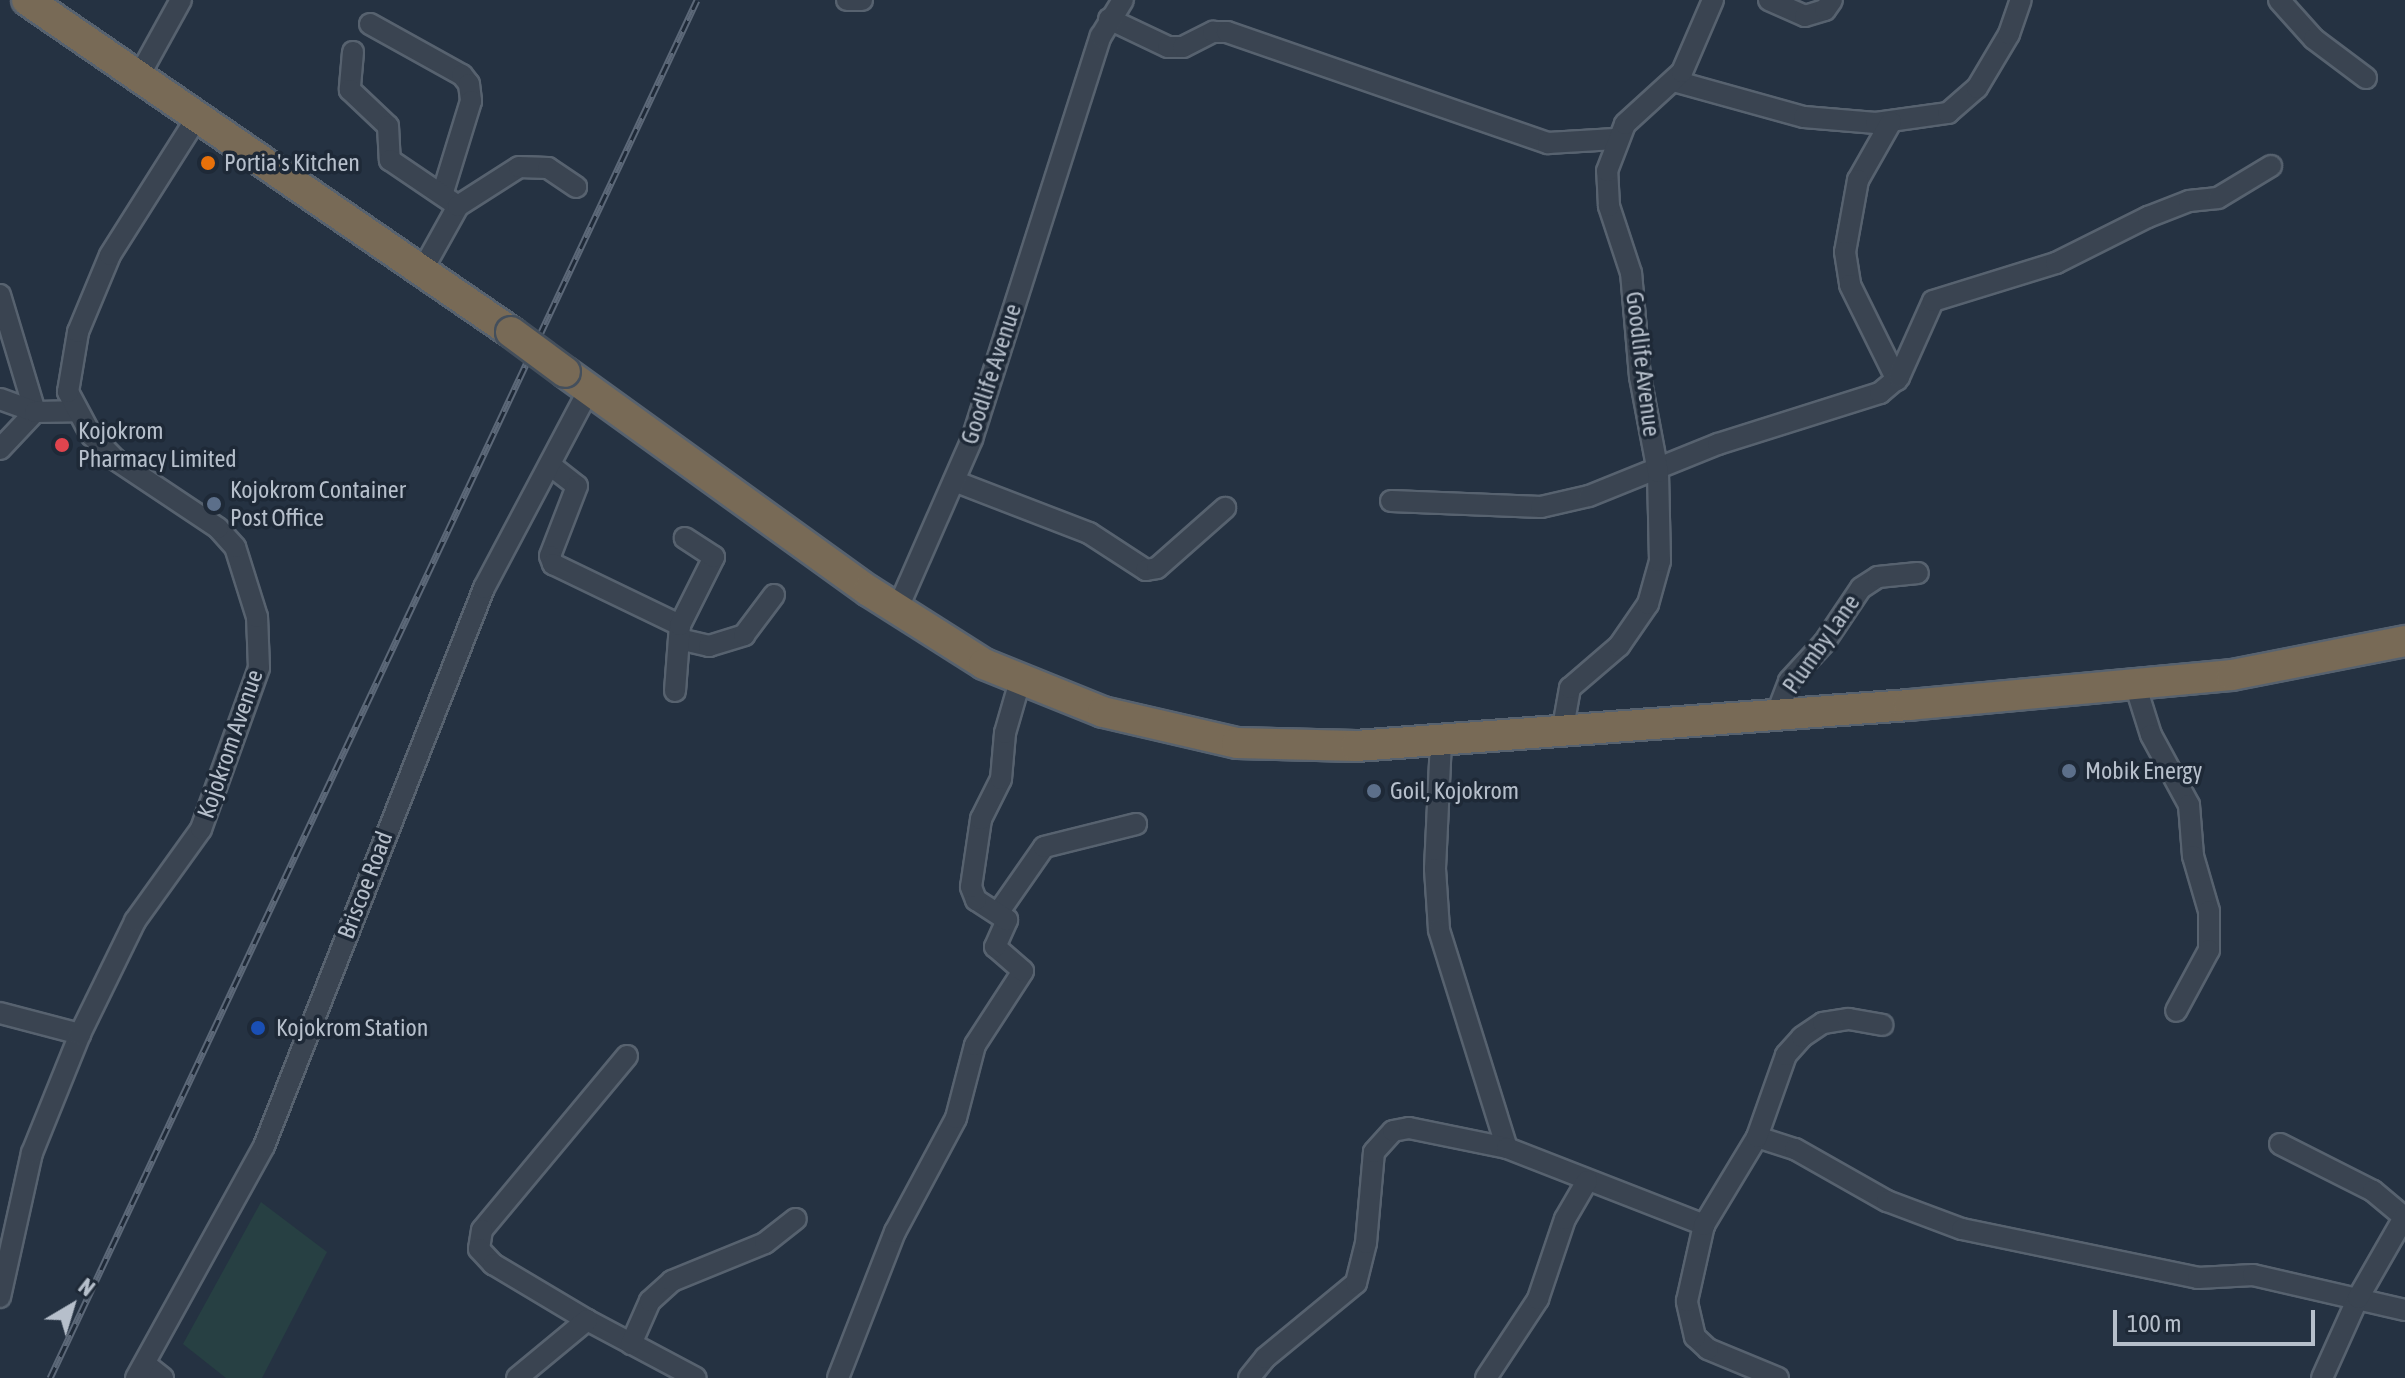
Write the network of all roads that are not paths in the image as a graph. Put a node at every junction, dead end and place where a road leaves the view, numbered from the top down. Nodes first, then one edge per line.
1 (27, 0) edge
2 (181, 0) edge
3 (847, 0) edge
4 (862, 0) edge
5 (1123, 0) edge
6 (1713, 0) edge
7 (1769, 0) edge
8 (1832, 0) edge
9 (2021, 0) edge
10 (2279, 0) edge
11 (1109, 19) junction
12 (370, 24) dead end
13 (353, 52) dead end
14 (139, 76) junction
15 (2366, 78) dead end
16 (1674, 81) junction
17 (198, 116) junction
18 (1891, 122) junction
19 (1615, 139) junction
20 (2271, 166) dead end
21 (576, 187) dead end
22 (450, 200) junction
23 (423, 269) junction
24 (0, 295) edge
25 (1897, 380) junction
26 (589, 390) junction
27 (0, 399) edge
28 (74, 411) junction
29 (35, 412) junction
30 (0, 449) edge
31 (550, 465) junction
32 (1658, 472) junction
33 (954, 481) junction
34 (1391, 501) dead end
35 (1225, 508) dead end
36 (685, 538) dead end
37 (1918, 573) dead end
38 (774, 595) dead end
39 (897, 610) junction
40 (680, 632) junction
41 (2405, 641) edge
42 (1020, 681) junction
43 (2135, 684) junction
44 (675, 691) dead end
45 (1777, 713) junction
46 (1562, 733) junction
47 (1441, 741) junction
48 (1136, 824) dead end
49 (998, 913) junction
50 (2176, 1011) dead end
51 (0, 1013) edge
52 (1882, 1025) dead end
53 (80, 1034) junction
54 (627, 1056) dead end
55 (1757, 1137) junction
56 (2280, 1144) dead end
57 (1507, 1148) junction
58 (1587, 1181) junction
59 (2405, 1217) edge
60 (796, 1219) dead end
61 (1704, 1225) junction
62 (0, 1297) edge
63 (2358, 1298) junction
64 (2405, 1310) edge
65 (587, 1320) junction
66 (631, 1344) junction
67 (141, 1371) edge
68 (163, 1378) edge
69 (517, 1378) edge
70 (696, 1378) edge
71 (838, 1378) edge
72 (1249, 1378) edge
73 (1486, 1378) edge
74 (1778, 1378) edge
75 (2322, 1378) edge

1 - 14 highway
2 - 14 street
3 - 4 street
5 - 11 street, Goodlife Avenue
6 - 16 street
7 - 8 street
9 - 18 street
10 - 15 street
11 - 19 street
11 - 33 street, Goodlife Avenue
12 - 22 street
13 - 22 street
14 - 17 highway
16 - 18 street
16 - 19 street
17 - 23 highway
17 - 28 street
18 - 25 street
19 - 32 street, Goodlife Avenue
20 - 25 street
21 - 22 street
22 - 23 street
23 - 26 highway, bridge
24 - 29 street
25 - 32 street
26 - 31 street, Briscoe Road
26 - 39 highway
27 - 29 street
28 - 29 street
28 - 53 street, Kojokrom Avenue
29 - 30 street
31 - 40 street
31 - 67 street, Briscoe Road
32 - 34 street
32 - 46 street, Goodlife Avenue
33 - 35 street
33 - 39 street, Goodlife Avenue
36 - 40 street
37 - 45 street, Plumby Lane
38 - 40 street
39 - 42 highway
40 - 44 street
41 - 43 highway
42 - 47 highway
42 - 49 street
43 - 45 highway
43 - 50 street
45 - 46 highway
46 - 47 highway
47 - 57 street
48 - 49 street
49 - 71 street
51 - 53 street
52 - 55 street
53 - 62 street, Kojokrom Avenue
54 - 65 street
55 - 61 street
55 - 63 street
56 - 59 street
57 - 58 street
57 - 72 street
58 - 61 street
58 - 73 street
59 - 63 street
60 - 66 street
61 - 74 street
63 - 64 street
63 - 75 street
65 - 66 street
65 - 69 street
66 - 70 street
67 - 68 street

